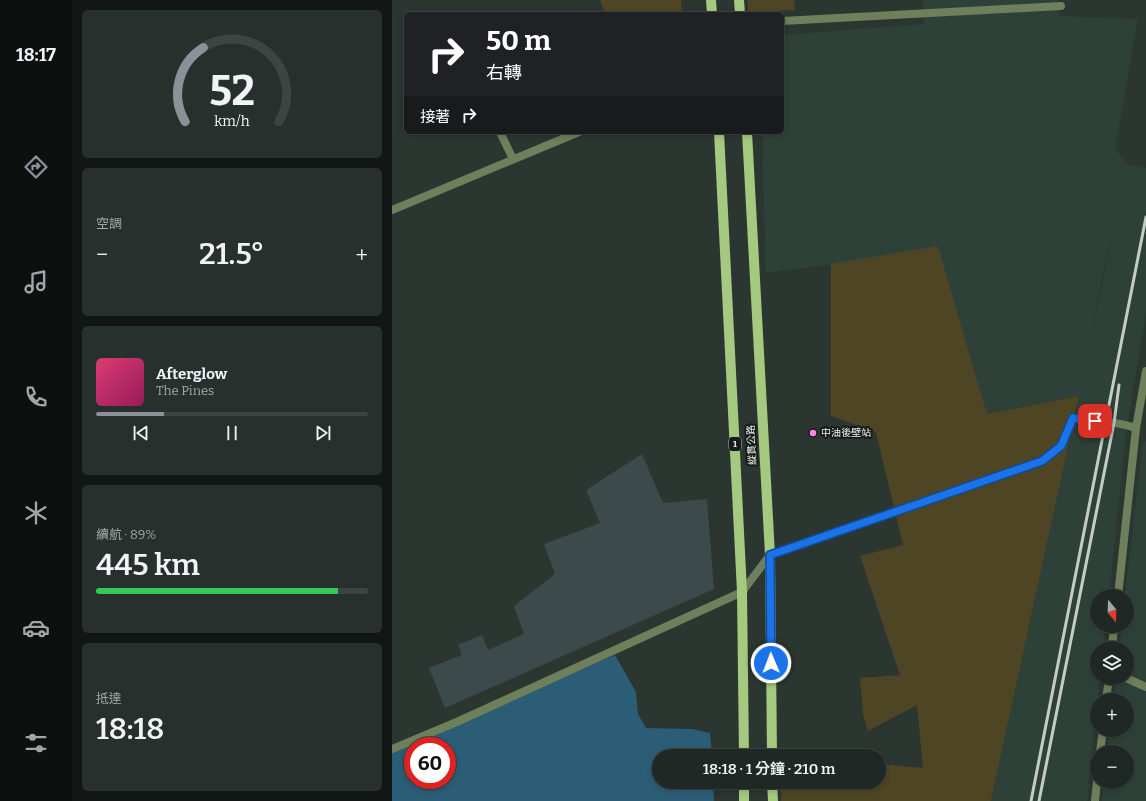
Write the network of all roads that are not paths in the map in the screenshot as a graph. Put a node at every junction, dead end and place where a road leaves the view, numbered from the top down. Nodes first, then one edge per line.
1 (711, 0) edge
2 (739, 0) edge
3 (1061, 6) dead end
4 (712, 12) edge
5 (740, 12) edge
6 (784, 21) edge
7 (501, 134) edge
8 (574, 134) edge
9 (719, 134) edge
10 (747, 134) edge
11 (513, 159) junction
12 (392, 210) edge
13 (1146, 371) edge
14 (1136, 428) junction
15 (770, 555) junction
16 (1119, 589) edge
17 (742, 592) junction
18 (1134, 682) edge
19 (1146, 687) edge
20 (392, 749) edge
21 (744, 749) edge
22 (772, 749) edge
23 (744, 789) edge
24 (772, 789) edge
25 (1096, 789) edge
26 (744, 801) edge
27 (772, 801) edge
28 (1095, 801) edge

1 - 4 main road
2 - 5 main road
3 - 6 street
7 - 11 street
8 - 11 street
9 - 17 main road, 縱貫公路 / 1
10 - 15 main road, 縱貫公路
11 - 12 street
13 - 14 street
14 - 15 street
14 - 16 street
15 - 17 street
15 - 22 main road, 縱貫公路
17 - 20 street
17 - 21 main road, 縱貫公路 / 1
18 - 19 street
23 - 26 main road
24 - 27 main road
25 - 28 street

